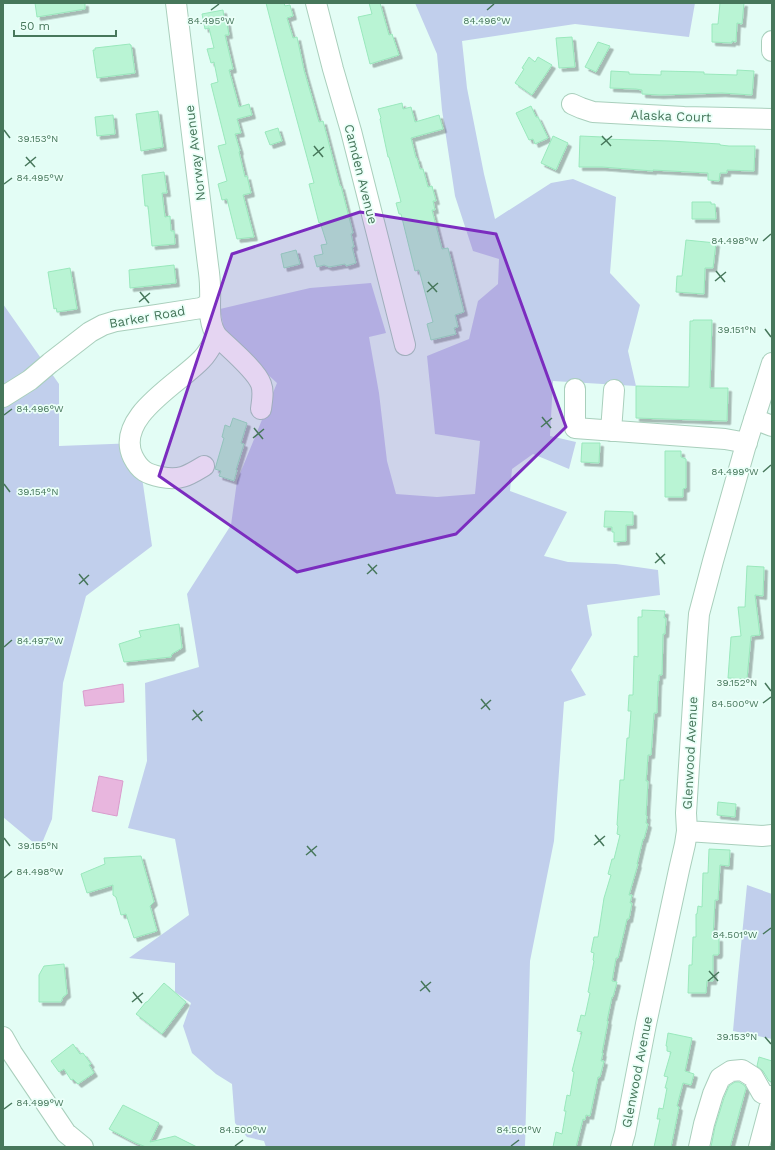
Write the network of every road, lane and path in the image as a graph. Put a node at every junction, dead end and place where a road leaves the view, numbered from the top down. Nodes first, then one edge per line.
1 (176, 3) edge
2 (316, 3) edge
3 (772, 41) edge
4 (772, 52) edge
5 (572, 104) dead end
6 (772, 119) edge
7 (210, 303) junction
8 (217, 336) junction
9 (405, 345) dead end
10 (772, 363) edge
11 (575, 389) dead end
12 (614, 390) dead end
13 (3, 397) edge
14 (261, 409) dead end
15 (763, 423) edge
16 (611, 431) junction
17 (747, 443) junction
18 (204, 466) dead end
19 (687, 831) junction
20 (772, 835) edge
21 (3, 1036) edge
22 (772, 1098) edge
23 (83, 1147) edge
24 (621, 1147) edge
25 (699, 1147) edge
26 (759, 1147) edge

1 - 7 street, Norway Avenue
2 - 9 street, Camden Avenue
3 - 4 street
5 - 6 street, Alaska Court
7 - 8 street, Norway Avenue
7 - 13 street, Barker Road
8 - 14 street
8 - 18 street
10 - 15 street, Glenwood Avenue
11 - 16 street
12 - 16 street
15 - 17 street, Glenwood Avenue
16 - 17 street
17 - 19 street, Glenwood Avenue
19 - 20 street
19 - 24 street, Glenwood Avenue
21 - 23 street
22 - 25 street
22 - 26 street

